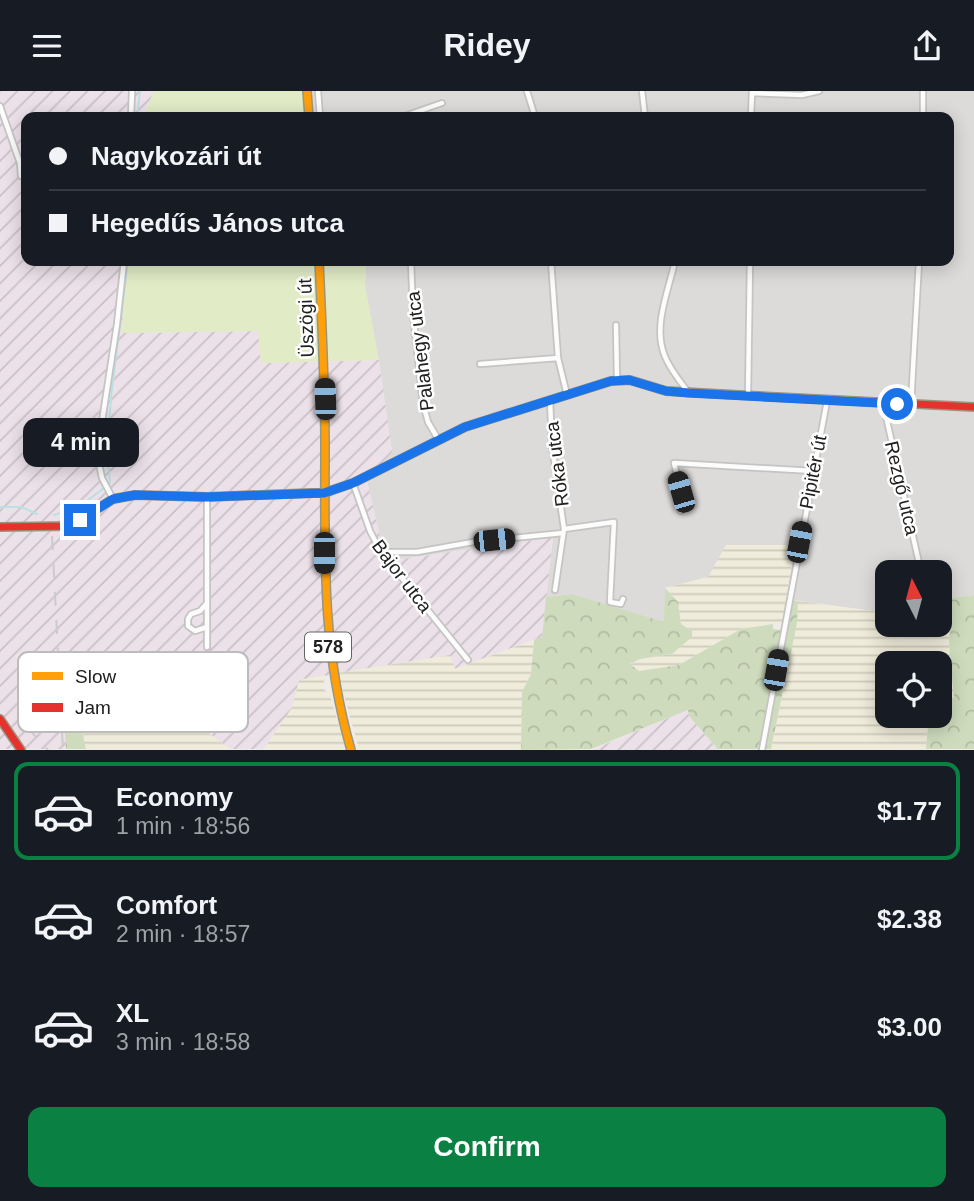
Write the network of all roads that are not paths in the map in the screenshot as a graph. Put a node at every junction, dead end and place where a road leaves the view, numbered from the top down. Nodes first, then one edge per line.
1 (132, 91) edge
2 (307, 91) edge
3 (318, 91) edge
4 (527, 91) edge
5 (642, 91) edge
6 (819, 91) edge
7 (923, 91) edge
8 (752, 92) edge
9 (442, 103) dead end
10 (0, 106) edge
11 (131, 112) edge
12 (309, 112) edge
13 (320, 112) edge
14 (416, 112) edge
15 (533, 112) edge
16 (644, 112) edge
17 (751, 112) edge
18 (923, 112) edge
19 (21, 176) dead end
20 (123, 266) edge
21 (319, 266) edge
22 (411, 266) edge
23 (551, 266) edge
24 (674, 266) edge
25 (750, 266) edge
26 (919, 266) edge
27 (616, 325) dead end
28 (558, 358) junction
29 (480, 364) dead end
30 (617, 380) junction
31 (688, 393) junction
32 (567, 395) junction
33 (748, 397) junction
34 (550, 400) junction
35 (827, 401) junction
36 (883, 403) junction
37 (911, 404) junction
38 (974, 407) edge
39 (438, 439) junction
40 (814, 471) junction
41 (353, 483) junction
42 (324, 493) junction
43 (207, 497) junction
44 (113, 499) junction
45 (681, 511) dead end
46 (0, 527) edge
47 (564, 531) junction
48 (381, 552) junction
49 (918, 560) edge
50 (555, 590) dead end
51 (623, 599) dead end
52 (207, 603) junction
53 (207, 627) junction
54 (207, 647) dead end
55 (468, 660) dead end
56 (0, 719) edge
57 (21, 750) edge
58 (351, 750) edge
59 (762, 750) edge

1 - 11 street
2 - 12 street
3 - 13 street
4 - 15 street
5 - 16 street
6 - 8 street
7 - 18 street
8 - 17 street
9 - 14 street
10 - 19 street
20 - 44 street
21 - 42 street, Üszögi út / 578
22 - 39 street, Palahegy utca
23 - 28 street
24 - 31 street
25 - 33 street
26 - 37 street
27 - 30 street
28 - 29 street
28 - 32 street
30 - 31 street
30 - 32 street
31 - 33 street
32 - 34 street
33 - 35 street
34 - 39 street
34 - 47 street, Róka utca
35 - 36 street
35 - 40 street, Pipitér út
36 - 37 street
36 - 49 street, Rezgő utca
37 - 38 street
39 - 41 street
40 - 45 street
40 - 59 street, Pipitér út
41 - 42 street
41 - 48 street, Bajor utca
42 - 43 street
42 - 58 street, Üszögi út / 578
43 - 44 street
43 - 52 street
44 - 46 street
47 - 48 street, Róka utca
47 - 50 street, Róka utca
47 - 51 street, Róka utca
48 - 55 street, Bajor utca
52 - 53 street
52 - 53 street
53 - 54 street
56 - 57 street

